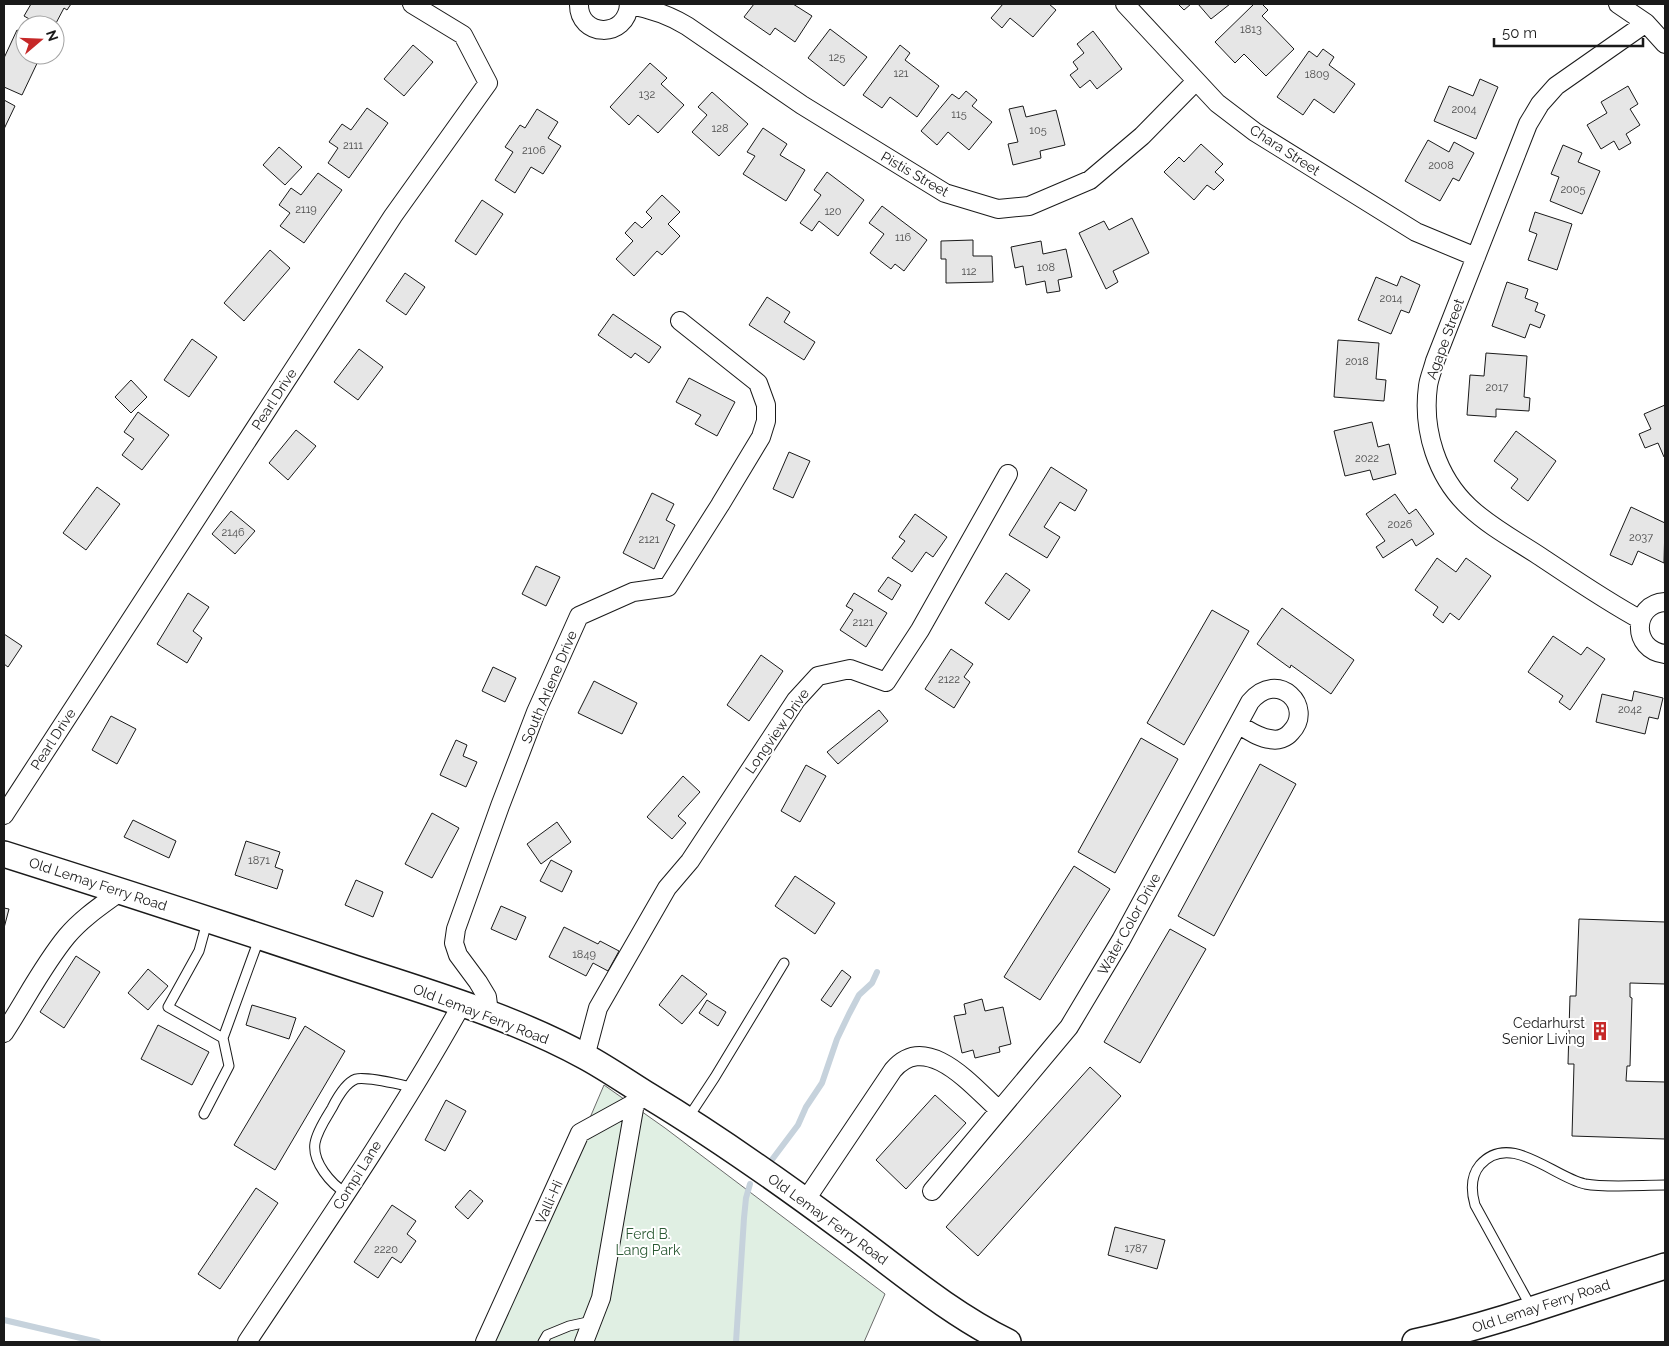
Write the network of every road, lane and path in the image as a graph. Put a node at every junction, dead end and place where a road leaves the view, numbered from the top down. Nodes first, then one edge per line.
1 (412, 4) edge
2 (579, 4) edge
3 (1125, 4) edge
4 (1618, 4) edge
5 (630, 5) edge
6 (1646, 23) junction
7 (1665, 44) edge
8 (1196, 81) junction
9 (1476, 257) junction
10 (680, 321) dead end
11 (1008, 474) dead end
12 (1665, 602) edge
13 (1640, 620) junction
14 (1665, 654) edge
15 (1239, 725) dead end
16 (4, 815) edge
17 (4, 854) edge
18 (120, 891) junction
19 (207, 919) junction
20 (260, 936) junction
21 (784, 963) dead end
22 (462, 1004) junction
23 (489, 1013) junction
24 (4, 1033) edge
25 (223, 1038) junction
26 (585, 1057) junction
27 (414, 1087) junction
28 (642, 1099) junction
29 (999, 1110) junction
30 (204, 1114) dead end
31 (687, 1118) junction
32 (1665, 1185) edge
33 (932, 1191) dead end
34 (346, 1193) junction
35 (805, 1201) junction
36 (1665, 1266) edge
37 (1532, 1310) junction
38 (592, 1321) junction
39 (247, 1342) edge
40 (484, 1342) edge
41 (543, 1342) edge
42 (584, 1342) edge
43 (1008, 1342) edge
44 (1422, 1342) edge

1 - 16 street, Pearl Drive
2 - 5 street, Pistis Street
3 - 8 street, Chara Street
4 - 6 street
5 - 8 street, Pistis Street
6 - 7 street
6 - 9 street, Agape Street
8 - 9 street, Chara Street
9 - 13 street, Agape Street
10 - 23 street, South Arlene Drive
11 - 26 street, Longview Drive
12 - 13 street
13 - 14 street
15 - 29 street, Water Color Drive
17 - 18 main road, Old Lemay Ferry Road
18 - 19 main road, Old Lemay Ferry Road
18 - 24 street
19 - 20 main road, Old Lemay Ferry Road
19 - 25 lane
20 - 22 main road, Old Lemay Ferry Road
20 - 25 lane
21 - 31 lane
22 - 23 main road, Old Lemay Ferry Road
22 - 27 street, Compi Lane
23 - 26 main road, Old Lemay Ferry Road
25 - 30 lane
26 - 28 main road, Old Lemay Ferry Road
27 - 34 street, Compi Lane
27 - 34 lane
28 - 31 main road, Old Lemay Ferry Road
28 - 38 street
28 - 40 street, Valli-Hi
29 - 33 street, Water Color Drive
29 - 35 street
31 - 35 main road, Old Lemay Ferry Road
32 - 37 lane
34 - 39 street, Compi Lane
35 - 43 main road, Old Lemay Ferry Road
36 - 37 main road, Old Lemay Ferry Road
37 - 44 main road, Old Lemay Ferry Road
38 - 41 lane
38 - 42 street

